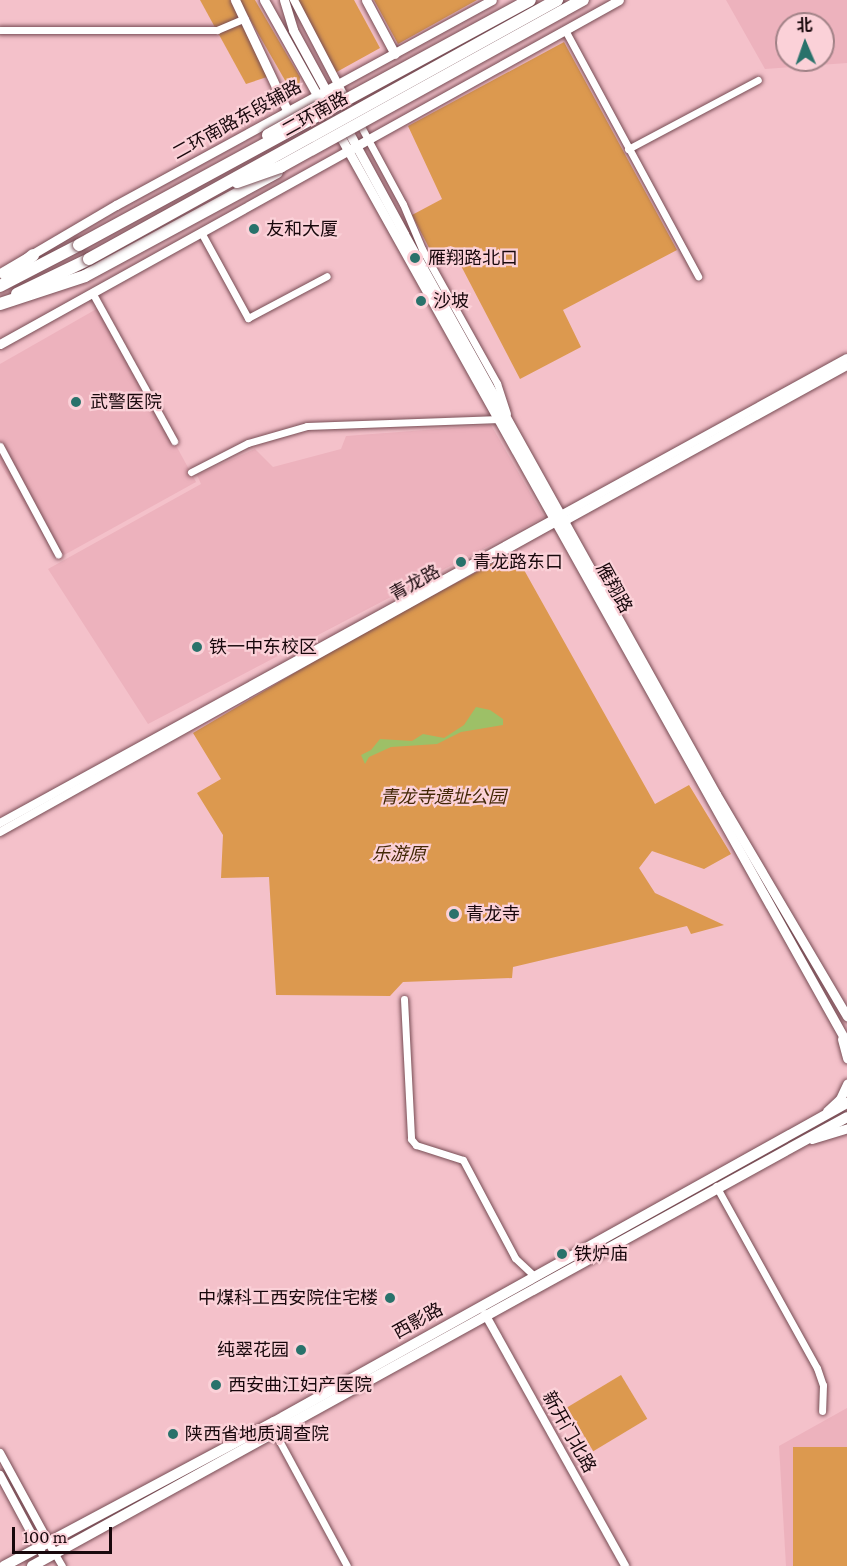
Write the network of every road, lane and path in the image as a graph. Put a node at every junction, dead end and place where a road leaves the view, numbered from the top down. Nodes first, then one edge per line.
1 (235, 0) edge
2 (264, 0) edge
3 (269, 0) edge
4 (284, 0) edge
5 (294, 0) edge
6 (366, 0) edge
7 (492, 0) edge
8 (514, 0) edge
9 (530, 0) edge
10 (557, 0) edge
11 (583, 0) edge
12 (590, 0) edge
13 (619, 0) edge
14 (274, 16) junction
15 (245, 18) junction
16 (0, 30) edge
17 (565, 30) junction
18 (395, 54) junction
19 (758, 80) dead end
20 (338, 84) junction
21 (323, 92) junction
22 (288, 111) junction
23 (352, 132) junction
24 (359, 145) junction
25 (628, 149) junction
26 (221, 186) junction
27 (187, 189) junction
28 (202, 234) junction
29 (33, 255) junction
30 (0, 273) edge
31 (327, 276) dead end
32 (698, 276) dead end
33 (0, 285) edge
34 (93, 294) junction
35 (0, 303) edge
36 (0, 344) edge
37 (847, 358) edge
38 (847, 366) edge
39 (504, 417) junction
40 (174, 441) dead end
41 (0, 446) edge
42 (190, 471) dead end
43 (560, 518) junction
44 (58, 554) dead end
45 (0, 823) edge
46 (0, 832) edge
47 (404, 999) dead end
48 (847, 1017) edge
49 (840, 1030) junction
50 (847, 1043) edge
51 (847, 1058) edge
52 (847, 1084) edge
53 (847, 1103) edge
54 (847, 1117) edge
55 (814, 1121) junction
56 (847, 1128) edge
57 (804, 1141) junction
58 (716, 1186) junction
59 (534, 1276) junction
60 (485, 1314) junction
61 (822, 1411) dead end
62 (272, 1427) junction
63 (0, 1453) edge
64 (0, 1475) edge
65 (44, 1544) junction
66 (50, 1556) junction
67 (4, 1566) edge
68 (32, 1566) edge
69 (62, 1566) edge
70 (347, 1566) edge
71 (625, 1566) edge

1 - 15 main road
2 - 14 main road
3 - 14 main road
4 - 21 main road
5 - 20 street
6 - 18 main road
7 - 18 main road, 二环南路东段辅路
8 - 27 highway, bridge
9 - 27 highway, 二环南路, bridge
10 - 26 highway, 二环南路, bridge
11 - 26 highway, bridge
12 - 23 main road
13 - 17 main road
14 - 21 main road
15 - 16 street
15 - 22 main road
17 - 24 main road
17 - 25 street
18 - 20 main road, 二环南路东段辅路
19 - 25 street
20 - 21 main road, 二环南路东段辅路
20 - 23 street
21 - 22 main road, 二环南路东段辅路
21 - 23 main road, 雁翔路
22 - 29 main road, 二环南路东段辅路
23 - 24 main road, 雁翔路
23 - 24 street
23 - 35 highway
24 - 28 main road
24 - 39 main road, 雁翔路
24 - 39 street
25 - 32 street
26 - 35 highway, 二环南路, bridge
27 - 33 highway, 二环南路, bridge
28 - 31 street
28 - 34 main road
29 - 30 main road, 二环南路东段辅路
29 - 33 highway
34 - 36 main road
34 - 40 street
37 - 43 street, 青龙路
38 - 43 street, 青龙路
39 - 42 street
39 - 43 main road, 雁翔路
41 - 44 street
43 - 45 street, 青龙路
43 - 46 street, 青龙路
43 - 48 main road, 雁翔路
43 - 49 main road, 雁翔路
47 - 59 street
49 - 50 main road, 雁翔路
49 - 51 main road
52 - 55 main road
53 - 55 main road, 西影路
54 - 57 main road, 西影路
55 - 59 main road, 西影路
56 - 57 main road
57 - 58 main road, 西影路
58 - 60 main road, 西影路
58 - 61 street
59 - 62 main road, 西影路
60 - 62 main road, 西影路
60 - 71 street, 新开门北路
62 - 65 main road, 西影路
62 - 66 main road, 西影路
62 - 70 street
63 - 65 street
64 - 65 street
65 - 66 street
65 - 67 main road, 西影路
66 - 68 main road, 西影路
66 - 69 street

